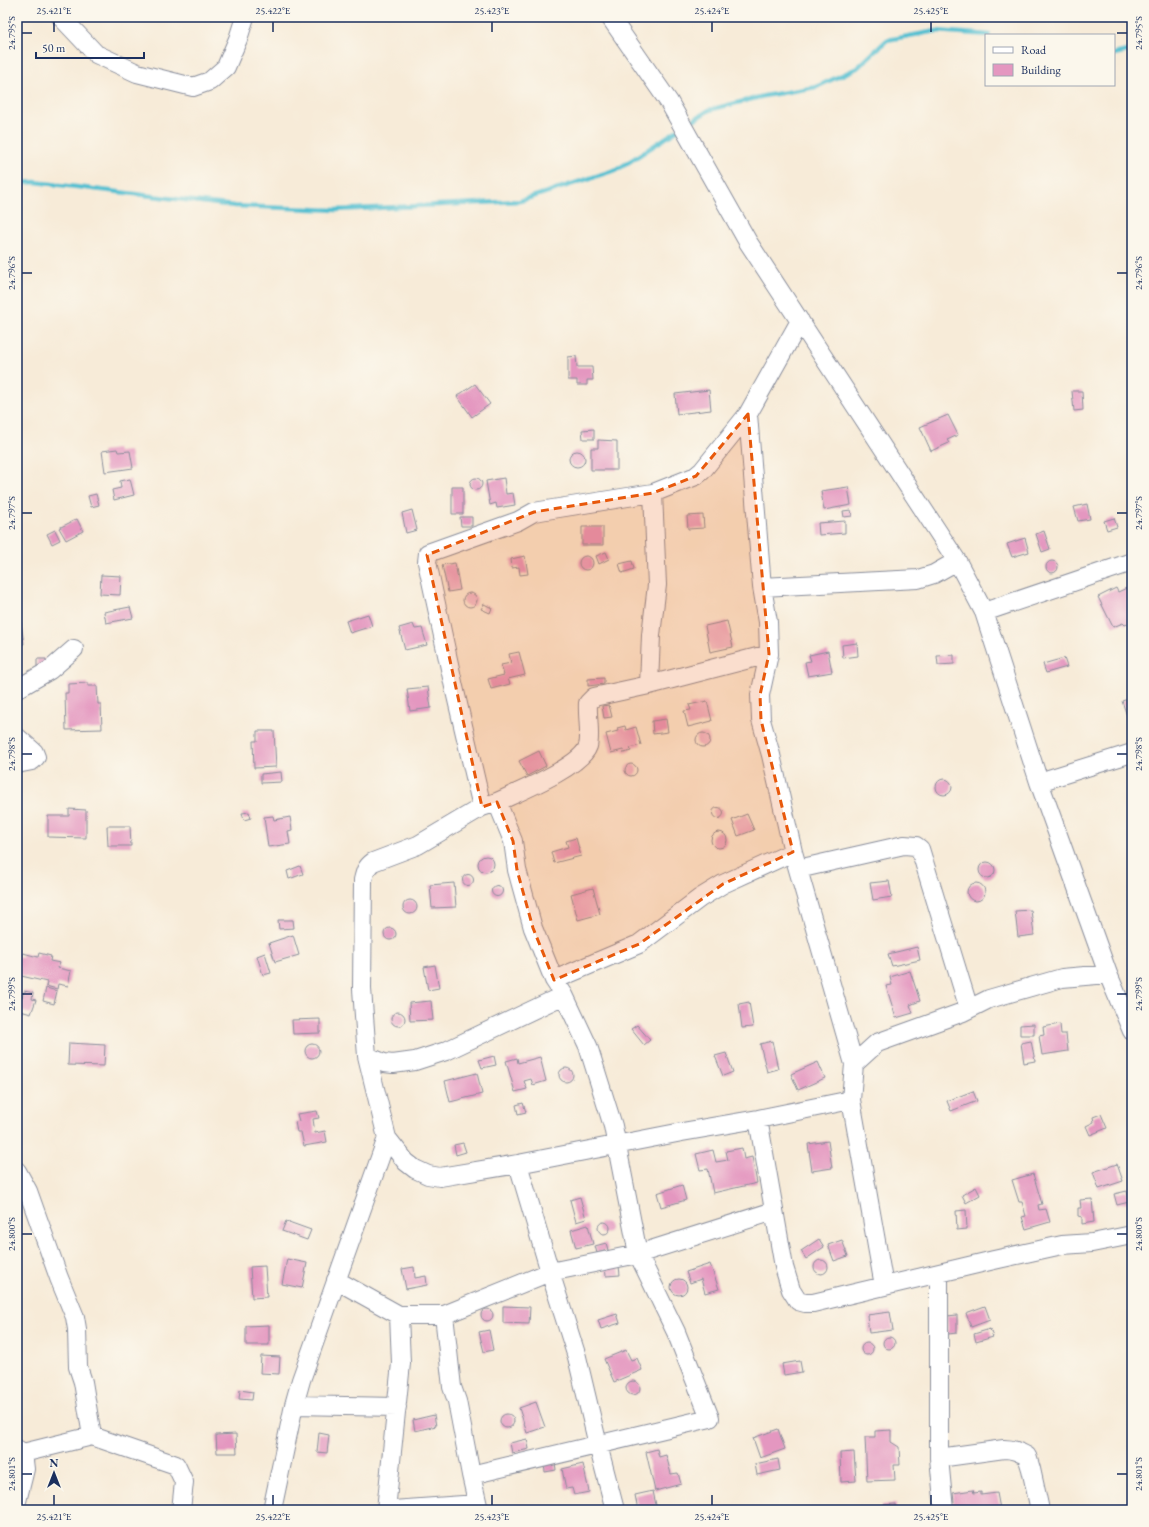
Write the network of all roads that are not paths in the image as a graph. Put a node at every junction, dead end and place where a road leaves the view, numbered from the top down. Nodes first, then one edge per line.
1 (61, 17) edge
2 (245, 17) edge
3 (610, 17) edge
4 (800, 321) junction
5 (748, 414) junction
6 (653, 493) junction
7 (957, 560) junction
8 (1132, 562) edge
9 (762, 587) junction
10 (984, 612) junction
11 (74, 649) dead end
12 (769, 654) junction
13 (649, 685) junction
14 (17, 689) edge
15 (17, 737) edge
16 (1132, 753) edge
17 (17, 764) edge
18 (1040, 782) junction
19 (490, 805) junction
20 (795, 860) junction
21 (1108, 974) junction
22 (554, 980) junction
23 (564, 995) junction
24 (969, 1009) junction
25 (1128, 1012) edge
26 (1132, 1031) edge
27 (367, 1056) junction
28 (854, 1064) junction
29 (851, 1100) junction
30 (758, 1119) junction
31 (387, 1138) junction
32 (616, 1146) junction
33 (518, 1164) junction
34 (17, 1171) edge
35 (774, 1211) junction
36 (1132, 1235) edge
37 (638, 1254) junction
38 (550, 1272) junction
39 (939, 1273) junction
40 (336, 1280) junction
41 (884, 1286) junction
42 (399, 1314) junction
43 (444, 1315) junction
44 (294, 1405) junction
45 (397, 1407) junction
46 (92, 1436) junction
47 (598, 1445) junction
48 (20, 1451) edge
49 (939, 1458) junction
50 (471, 1475) junction
51 (17, 1501) edge
52 (478, 1507) edge
53 (181, 1510) edge
54 (272, 1510) edge
55 (386, 1510) edge
56 (393, 1510) edge
57 (615, 1510) edge
58 (944, 1510) edge
59 (1040, 1510) edge

1 - 2 street
3 - 4 street
4 - 5 street
4 - 7 street
5 - 6 street
5 - 9 street
6 - 13 street
6 - 19 street
7 - 9 street
7 - 10 street
8 - 10 street
9 - 12 street
10 - 18 street
11 - 14 street
12 - 13 street
12 - 20 street
13 - 19 street
15 - 17 street
16 - 18 street
18 - 21 street
19 - 22 street
19 - 27 street
20 - 22 street
20 - 24 street
20 - 28 street
21 - 24 street
21 - 25 street
22 - 23 street
23 - 27 street
23 - 32 street
24 - 28 street
25 - 26 street
27 - 31 street
28 - 29 street
29 - 30 street
29 - 41 street
30 - 32 street
30 - 35 street
31 - 33 street
31 - 40 street
32 - 33 street
32 - 37 street
33 - 38 street
34 - 46 street
35 - 37 street
35 - 41 street
36 - 39 street
37 - 38 street
37 - 47 street
38 - 43 street
38 - 47 street
39 - 41 street
39 - 49 street
40 - 42 street
40 - 44 street
42 - 43 street
42 - 45 street
43 - 50 street
44 - 45 street
44 - 54 street
45 - 55 street
46 - 48 street
46 - 53 street
47 - 50 street
47 - 57 street
48 - 51 street
49 - 58 street
49 - 59 street
50 - 52 street
52 - 56 street

